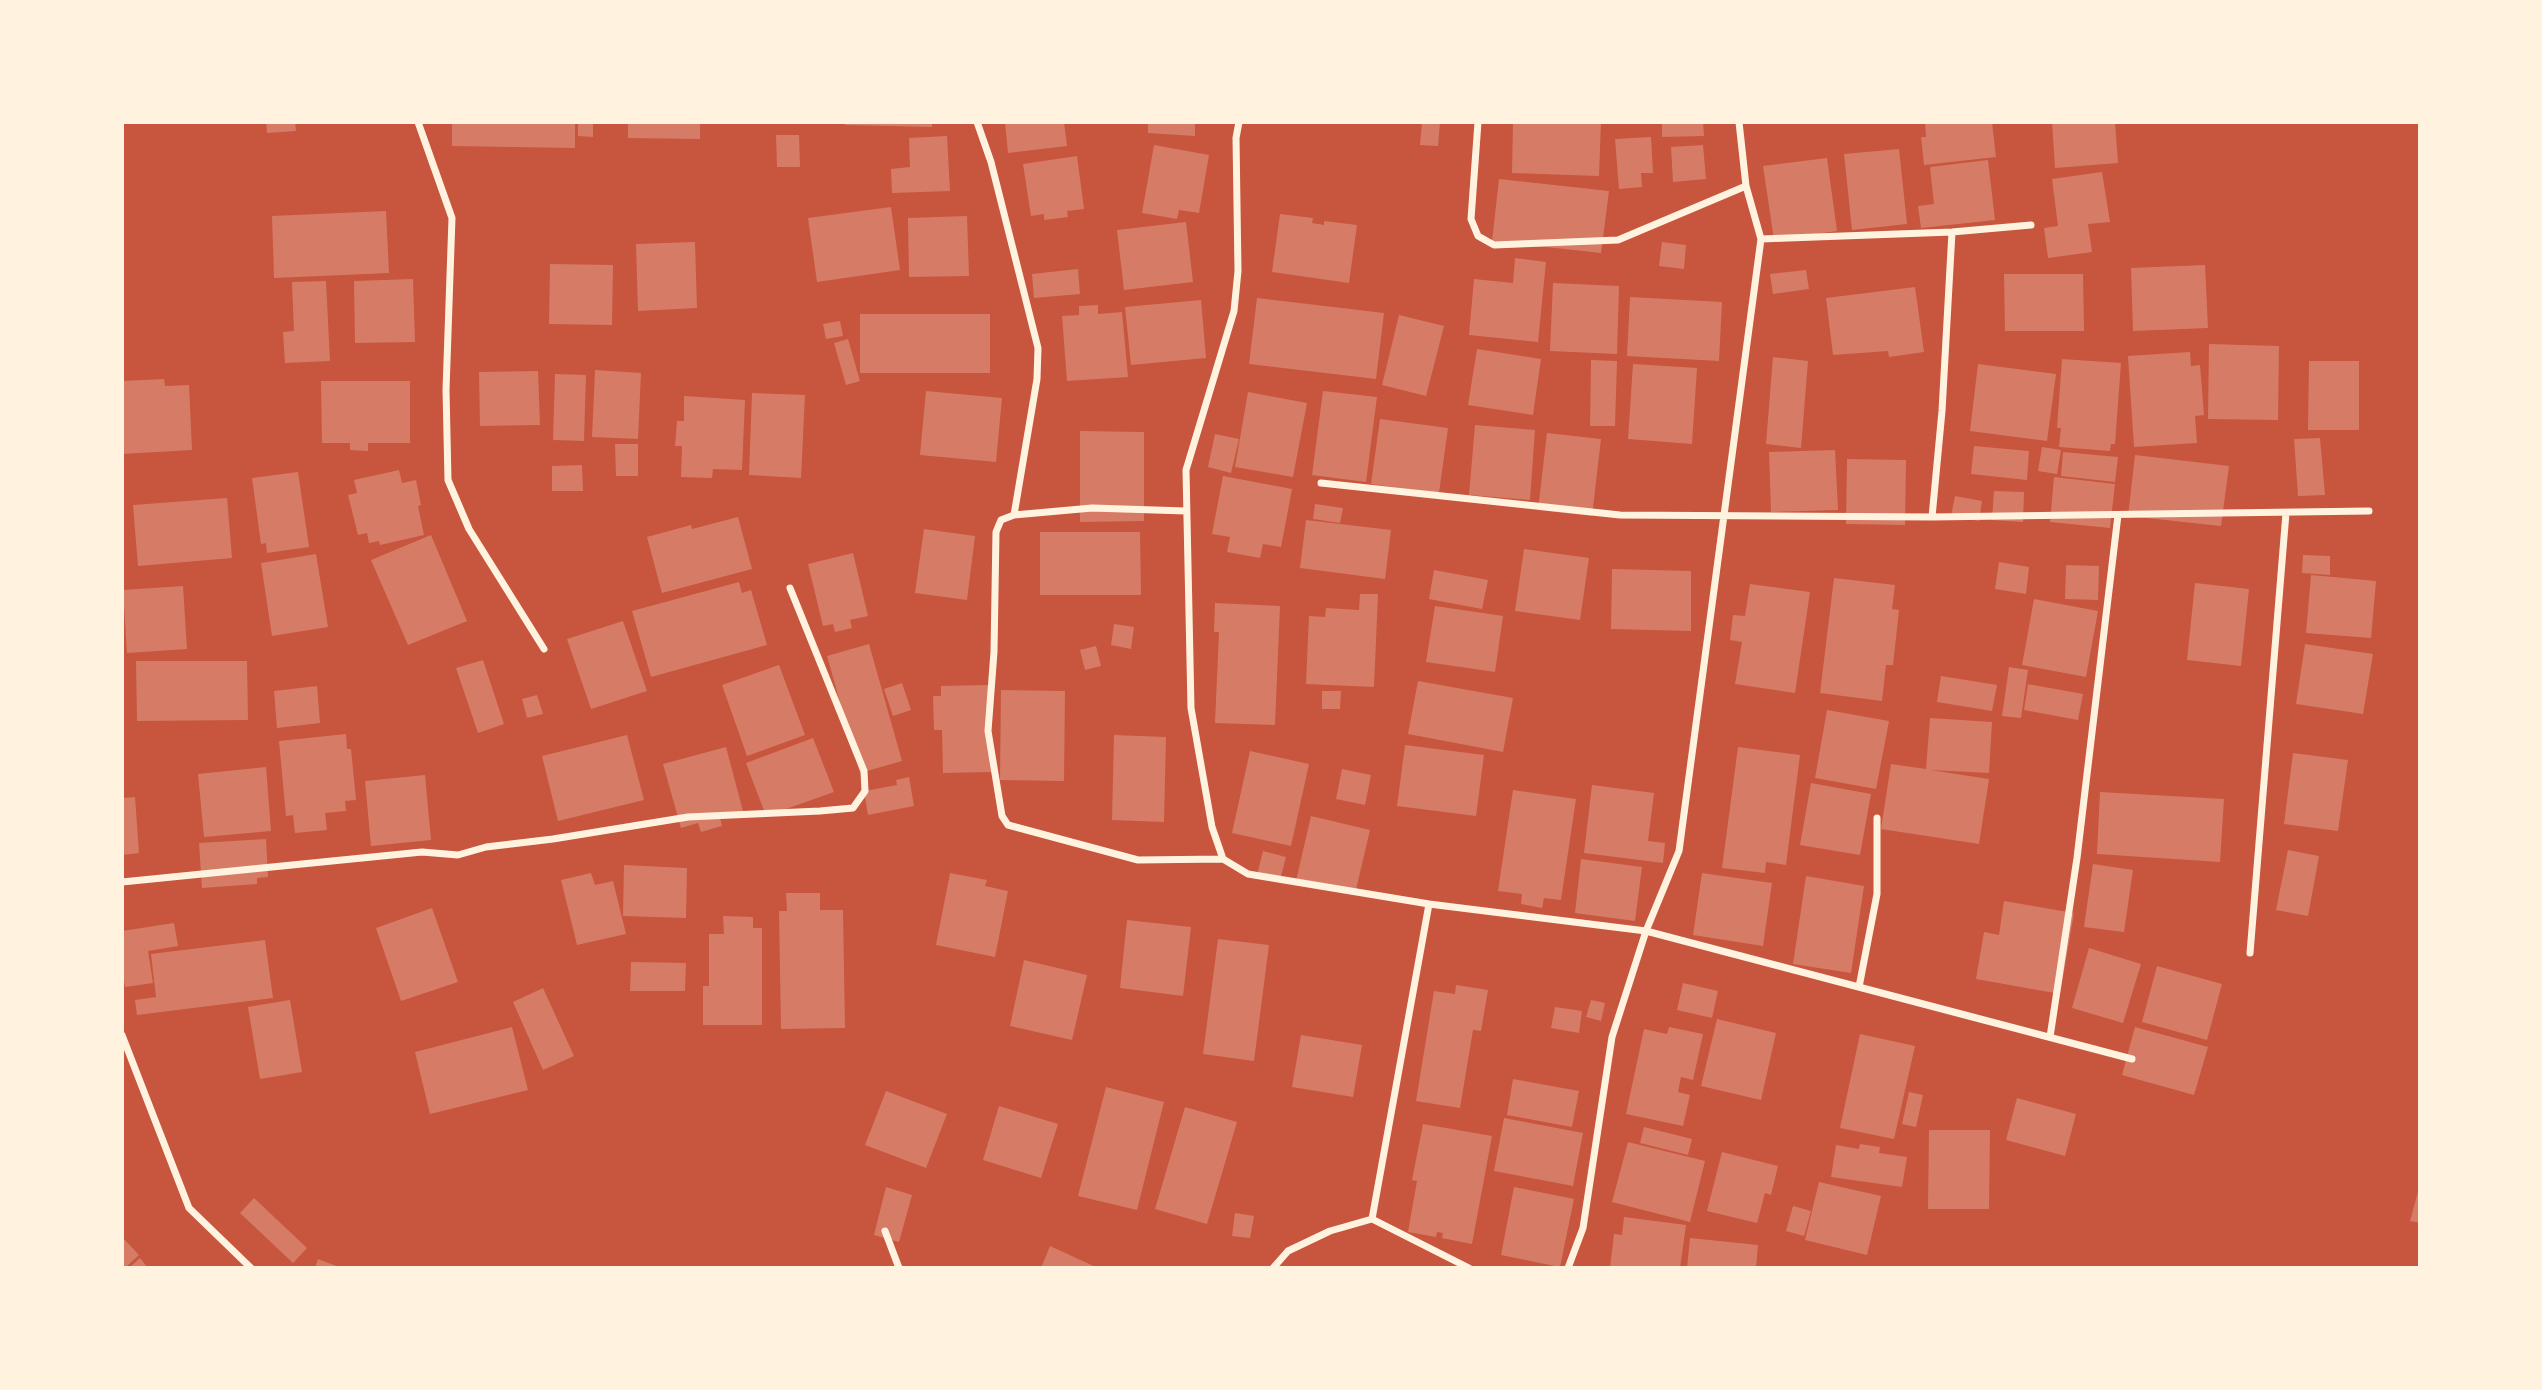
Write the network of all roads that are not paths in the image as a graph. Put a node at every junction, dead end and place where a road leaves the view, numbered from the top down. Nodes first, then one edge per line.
1 (418, 122) edge
2 (977, 122) edge
3 (1239, 122) edge
4 (1478, 122) edge
5 (1739, 122) edge
6 (1746, 186) junction
7 (2031, 225) dead end
8 (1952, 232) junction
9 (1761, 239) junction
10 (1321, 483) dead end
11 (1186, 511) junction
12 (2369, 511) dead end
13 (2286, 513) junction
14 (1014, 515) junction
15 (2118, 515) junction
16 (1725, 517) junction
17 (1932, 517) junction
18 (790, 588) dead end
19 (544, 649) dead end
20 (1877, 818) dead end
21 (1223, 859) junction
22 (122, 881) edge
23 (1429, 904) junction
24 (1646, 931) junction
25 (2250, 953) dead end
26 (1859, 987) junction
27 (122, 1035) edge
28 (2050, 1037) junction
29 (2132, 1059) dead end
30 (1373, 1219) junction
31 (885, 1231) dead end
32 (251, 1268) edge
33 (899, 1268) edge
34 (1273, 1268) edge
35 (1469, 1268) edge
36 (1568, 1268) edge

1 - 19 street
2 - 14 street
3 - 11 street
4 - 6 street
5 - 6 street
6 - 9 street
7 - 8 street
8 - 9 street
8 - 17 street
9 - 16 street
10 - 16 street
11 - 14 street
11 - 21 street
12 - 13 street
13 - 15 street
13 - 25 street
14 - 21 street
15 - 17 street
15 - 28 street
16 - 17 street
16 - 24 street
18 - 22 street
20 - 26 street
21 - 23 street
23 - 24 street
23 - 30 street
24 - 26 street
24 - 36 street
26 - 28 street
27 - 32 street
28 - 29 street
30 - 34 street
30 - 35 street
31 - 33 street

